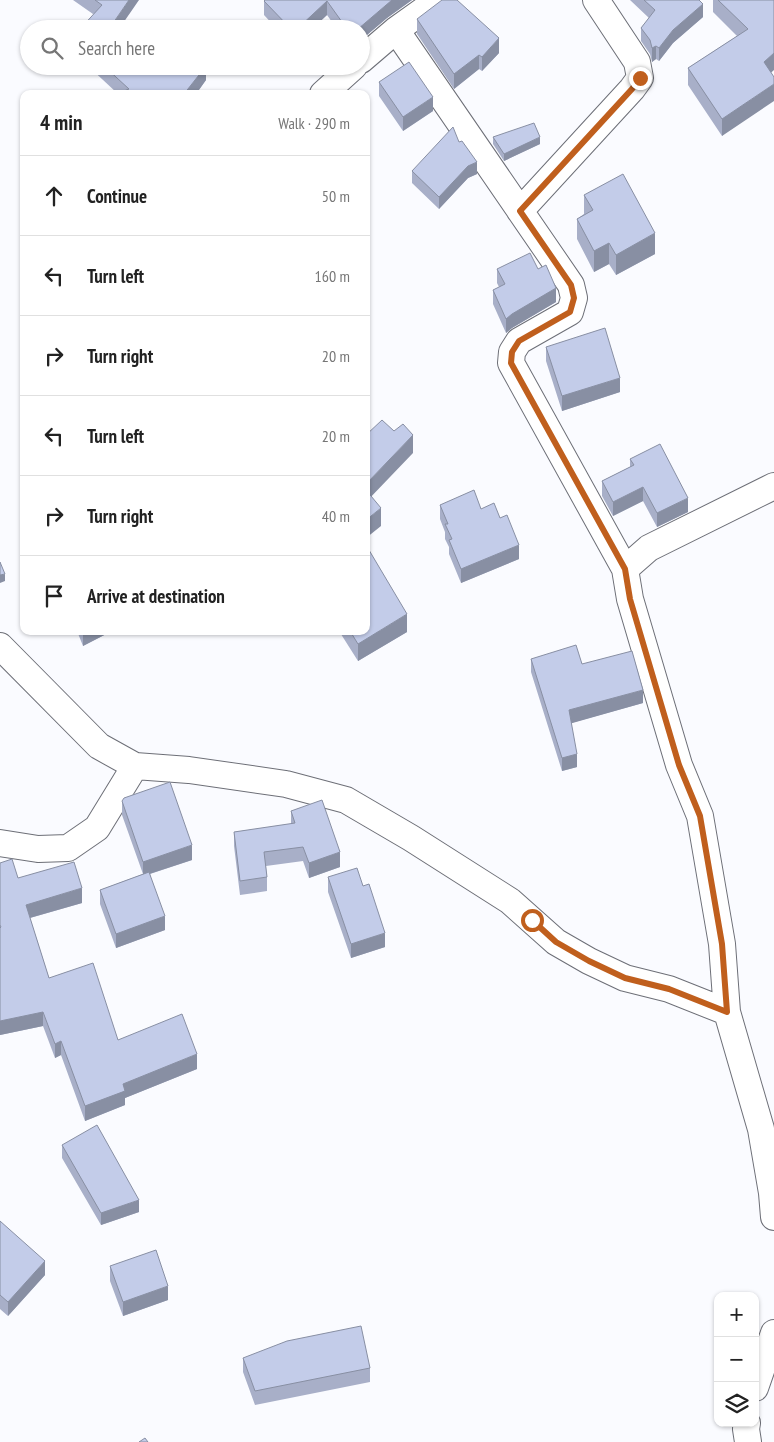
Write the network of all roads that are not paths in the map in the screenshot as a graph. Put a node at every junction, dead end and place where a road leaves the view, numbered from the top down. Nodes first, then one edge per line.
1 (438, 0) edge
2 (596, 0) edge
3 (396, 30) junction
4 (370, 52) edge
5 (344, 75) edge
6 (327, 90) edge
7 (520, 211) junction
8 (774, 486) edge
9 (625, 569) junction
10 (0, 646) edge
11 (135, 766) junction
12 (0, 843) edge
13 (727, 1012) junction
14 (774, 1217) edge
15 (774, 1332) edge
16 (757, 1382) edge
17 (746, 1427) edge
18 (748, 1442) edge

1 - 3 street
2 - 7 street
3 - 4 street
3 - 7 street
5 - 6 street
7 - 9 street
8 - 9 street
9 - 13 street
10 - 11 street
11 - 12 street
11 - 13 street
13 - 14 street
15 - 16 street
17 - 18 street

